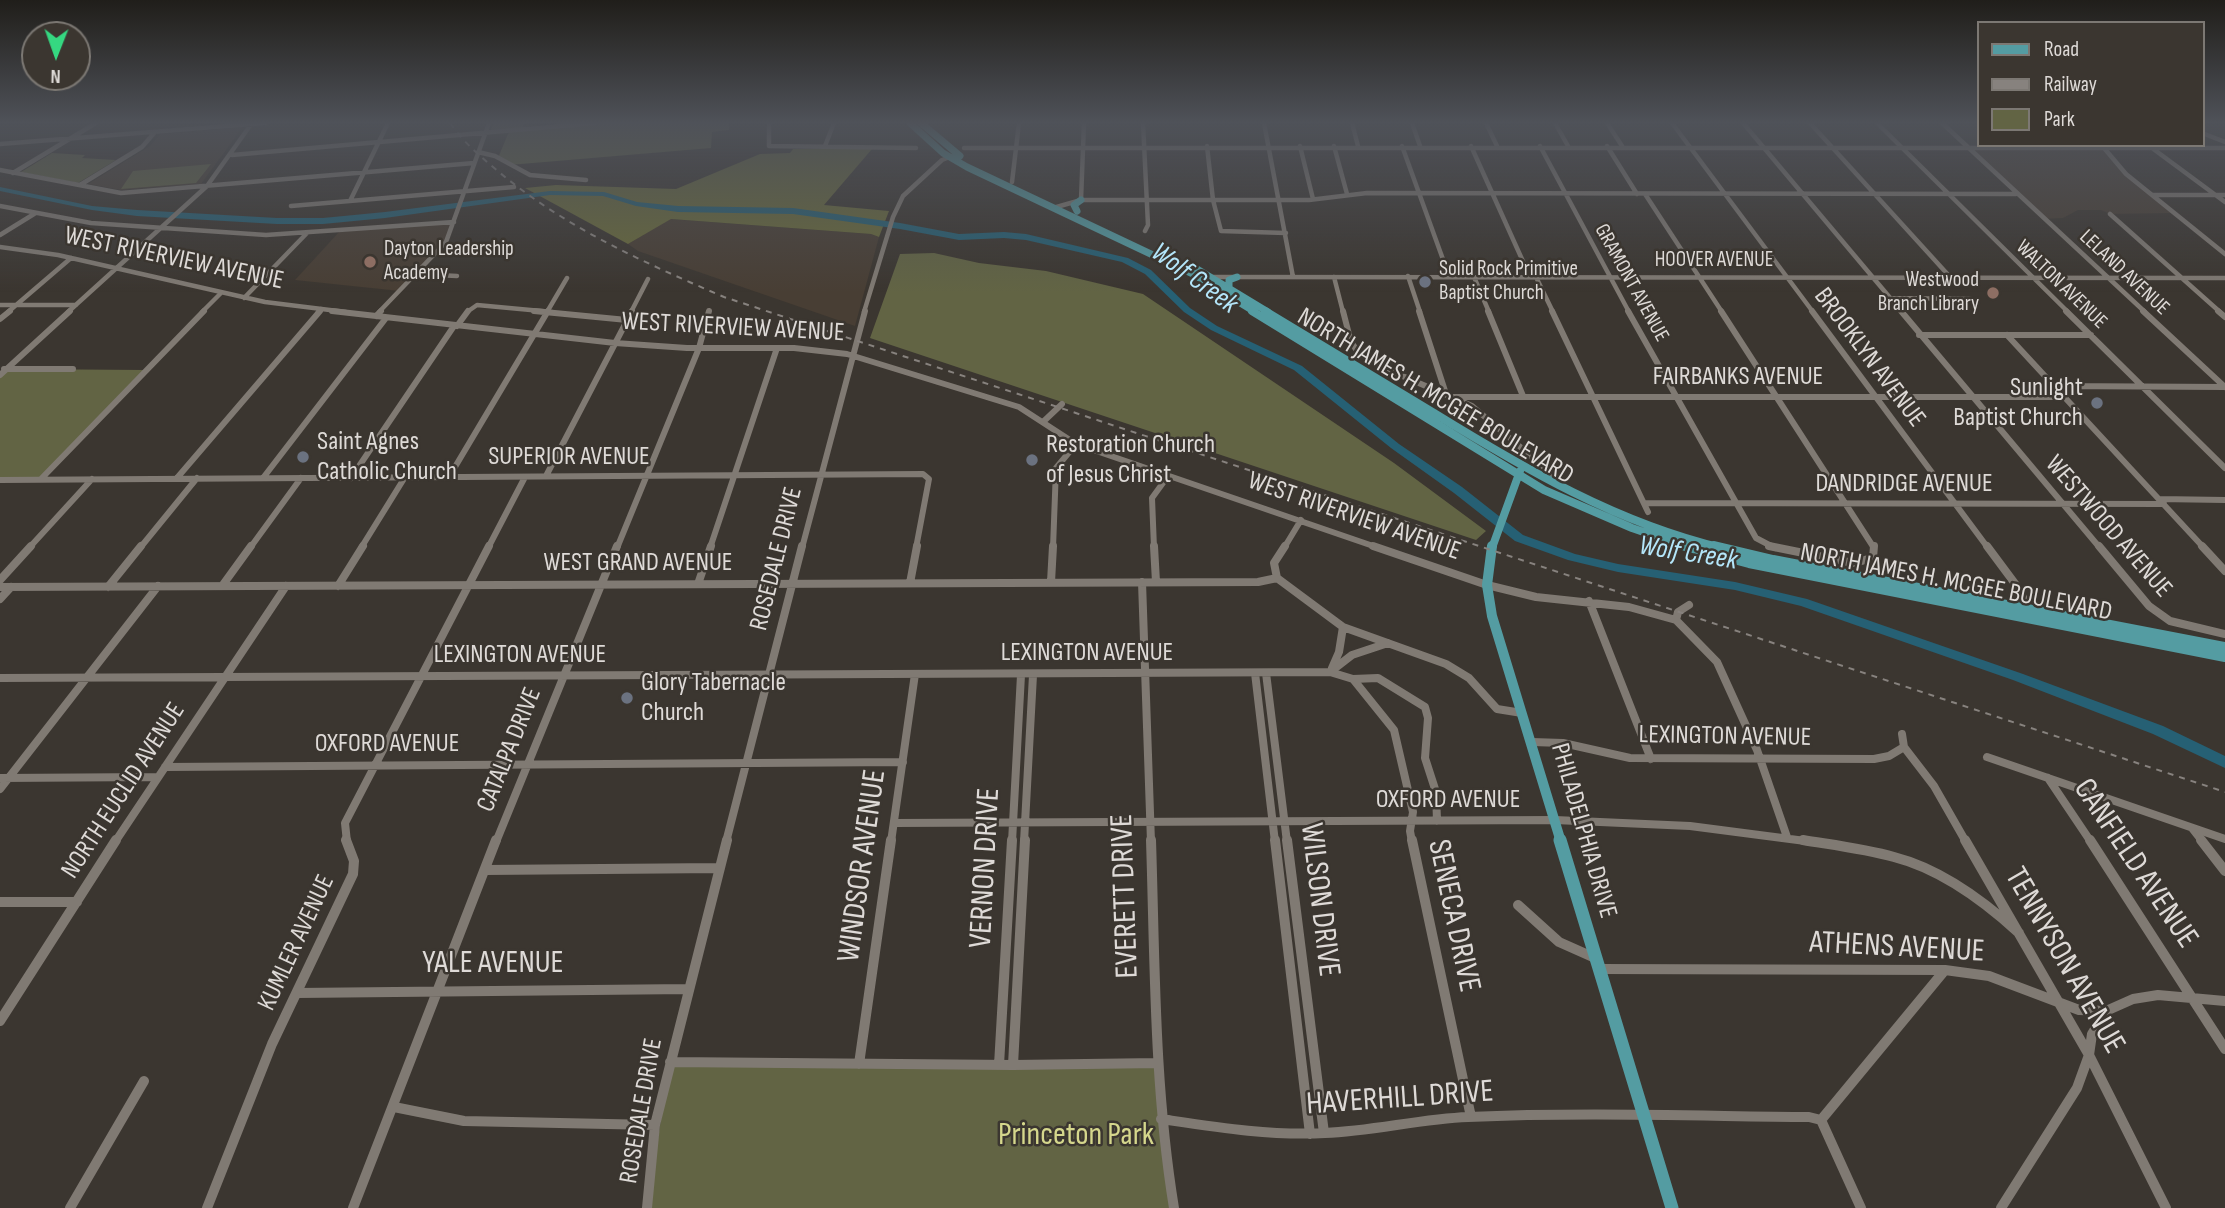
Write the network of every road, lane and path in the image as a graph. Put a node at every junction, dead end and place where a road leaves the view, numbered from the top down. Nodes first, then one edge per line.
1 (49, 179) edge
2 (89, 179) edge
3 (212, 179) edge
4 (287, 179) edge
5 (361, 179) edge
6 (469, 179) edge
7 (579, 179) edge
8 (921, 179) edge
9 (994, 179) edge
10 (1008, 179) edge
11 (1082, 179) edge
12 (1146, 179) edge
13 (1211, 179) edge
14 (1275, 179) edge
15 (1308, 179) edge
16 (1343, 179) edge
17 (1414, 179) edge
18 (1486, 179) edge
19 (1557, 179) edge
20 (1628, 179) edge
21 (1713, 179) edge
22 (1790, 179) edge
23 (1861, 179) edge
24 (1933, 179) edge
25 (2001, 179) edge
26 (2133, 179) edge
27 (2194, 179) edge
28 (586, 180) dead end
29 (1012, 181) joint
30 (80, 185) junction
31 (207, 186) junction
32 (514, 187) dead end
33 (464, 193) junction
34 (1419, 193) junction
35 (1492, 193) junction
36 (1564, 193) junction
37 (1347, 194) junction
38 (1637, 194) junction
39 (1645, 194) junction
40 (1724, 194) junction
41 (1802, 194) junction
42 (1875, 194) junction
43 (1948, 194) junction
44 (2016, 194) junction
45 (2153, 195) junction
46 (2215, 195) junction
47 (2225, 195) edge
48 (1313, 199) junction
49 (1081, 200) junction
50 (1147, 200) junction
51 (1213, 200) junction
52 (1279, 200) junction
53 (350, 201) junction
54 (2225, 202) edge
55 (1062, 205) junction
56 (0, 206) edge
57 (291, 206) dead end
58 (1053, 208) junction
59 (1077, 211) junction
60 (35, 214) junction
61 (2110, 214) dead end
62 (455, 220) junction
63 (161, 227) junction
64 (1145, 231) dead end
65 (307, 233) junction
66 (1286, 233) junction
67 (0, 235) edge
68 (0, 247) edge
69 (2225, 254) edge
70 (71, 258) junction
71 (117, 268) junction
72 (140, 273) junction
73 (417, 274) junction
74 (457, 276) dead end
75 (1408, 276) junction
76 (1449, 276) junction
77 (1474, 276) junction
78 (1237, 277) junction
79 (1293, 277) junction
80 (1334, 277) junction
81 (1533, 277) junction
82 (1609, 277) junction
83 (1697, 277) junction
84 (1784, 277) junction
85 (567, 278) dead end
86 (1871, 278) junction
87 (1951, 278) junction
88 (2032, 278) junction
89 (2106, 278) junction
90 (2180, 278) junction
91 (2225, 278) edge
92 (648, 279) dead end
93 (1208, 279) junction
94 (100, 283) junction
95 (1229, 288) junction
96 (221, 293) junction
97 (244, 298) junction
98 (1889, 298) junction
99 (1971, 299) dead end
100 (0, 305) edge
101 (16, 305) junction
102 (76, 305) junction
103 (321, 309) junction
104 (709, 310) dead end
105 (547, 312) junction
106 (376, 316) junction
107 (2225, 317) edge
108 (386, 318) junction
109 (0, 319) edge
110 (627, 320) junction
111 (455, 326) junction
112 (534, 334) junction
113 (1919, 335) junction
114 (2007, 335) junction
115 (2091, 335) junction
116 (615, 343) junction
117 (699, 348) junction
118 (776, 348) junction
119 (852, 355) junction
120 (3, 369) edge
121 (73, 369) dead end
122 (0, 375) edge
123 (2055, 386) junction
124 (2143, 387) junction
125 (2225, 387) edge
126 (1450, 395) junction
127 (1523, 396) junction
128 (1593, 396) junction
129 (1676, 396) junction
130 (1775, 396) junction
131 (1874, 397) junction
132 (1972, 397) junction
133 (2065, 397) junction
134 (1062, 404) dead end
135 (1044, 421) junction
136 (1076, 444) junction
137 (2225, 468) edge
138 (1520, 472) junction
139 (820, 475) junction
140 (646, 476) junction
141 (733, 476) junction
142 (1168, 476) junction
143 (405, 477) junction
144 (449, 477) junction
145 (525, 477) junction
146 (546, 477) junction
147 (177, 478) junction
148 (197, 478) junction
149 (263, 478) junction
150 (301, 478) junction
151 (351, 478) junction
152 (41, 479) junction
153 (1558, 479) dead end
154 (0, 480) edge
155 (92, 480) junction
156 (2225, 499) edge
157 (2161, 501) junction
158 (1644, 503) junction
159 (1736, 503) junction
160 (1846, 503) junction
161 (1955, 504) junction
162 (2062, 504) junction
163 (1648, 512) dead end
164 (1301, 520) junction
165 (2225, 570) edge
166 (1276, 578) junction
167 (0, 580) edge
168 (1051, 582) junction
169 (1142, 582) junction
170 (1156, 582) junction
171 (910, 583) junction
172 (601, 584) junction
173 (698, 584) junction
174 (793, 584) junction
175 (468, 585) junction
176 (1487, 585) junction
177 (158, 586) junction
178 (222, 586) junction
179 (286, 586) junction
180 (338, 586) junction
181 (0, 587) edge
182 (11, 587) junction
183 (108, 587) junction
184 (0, 599) edge
185 (1589, 601) junction
186 (1689, 605) dead end
187 (2030, 613) junction
188 (1676, 620) junction
189 (1343, 627) junction
190 (2223, 634) edge
191 (1388, 643) junction
192 (2225, 647) edge
193 (2225, 657) edge
194 (1330, 672) junction
195 (1144, 673) junction
196 (1261, 673) junction
197 (915, 674) junction
198 (770, 675) junction
199 (1021, 675) junction
200 (1033, 675) junction
201 (563, 676) junction
202 (421, 677) junction
203 (0, 678) edge
204 (87, 678) junction
205 (224, 678) junction
206 (1353, 678) junction
207 (1522, 713) junction
208 (1902, 734) dead end
209 (1532, 743) junction
210 (1903, 747) junction
211 (1987, 757) dead end
212 (1651, 759) junction
213 (1759, 759) junction
214 (903, 762) junction
215 (747, 763) junction
216 (526, 764) junction
217 (374, 765) junction
218 (165, 766) junction
219 (157, 777) junction
220 (4, 778) edge
221 (2048, 778) junction
222 (0, 789) edge
223 (1555, 820) junction
224 (1412, 821) junction
225 (1437, 821) junction
226 (1149, 822) junction
227 (1273, 822) junction
228 (1284, 822) junction
229 (894, 823) junction
230 (1013, 824) junction
231 (1025, 824) junction
232 (2192, 827) junction
233 (1787, 836) junction
234 (2225, 839) edge
235 (720, 868) junction
236 (485, 870) junction
237 (2225, 871) edge
238 (0, 902) edge
239 (77, 902) junction
240 (1518, 905) dead end
241 (2018, 933) junction
242 (1597, 963) junction
243 (1945, 970) junction
244 (689, 989) junction
245 (439, 990) junction
246 (297, 993) junction
247 (2194, 997) junction
248 (2225, 1002) edge
249 (2059, 1003) junction
250 (2106, 1011) junction
251 (0, 1021) edge
252 (2225, 1049) edge
253 (2089, 1055) junction
254 (670, 1062) junction
255 (1158, 1063) junction
256 (859, 1064) junction
257 (999, 1065) junction
258 (1013, 1065) junction
259 (144, 1081) dead end
260 (394, 1107) junction
261 (1644, 1116) junction
262 (1471, 1117) junction
263 (1161, 1119) junction
264 (1821, 1120) junction
265 (655, 1125) junction
266 (1324, 1133) junction
267 (1310, 1134) junction
268 (2007, 1205) edge
269 (70, 1208) edge
270 (207, 1208) edge
271 (353, 1208) edge
272 (647, 1208) edge
273 (1174, 1208) edge
274 (1672, 1208) edge
275 (1861, 1208) edge
276 (2166, 1208) edge

1 - 30 street
2 - 30 street
3 - 31 street
4 - 31 street
5 - 53 street
6 - 33 street
7 - 28 street
8 - 119 street, ROSEDALE DRIVE
9 - 58 main road, NORTH JAMES H. MCGEE BOULEVARD
10 - 29 main road, NORTH JAMES H. MCGEE BOULEVARD
11 - 49 street
12 - 50 street
13 - 51 street
14 - 52 street
15 - 48 street
16 - 37 street
17 - 34 street
18 - 35 street
19 - 36 street, GRAMONT AVENUE
20 - 38 street
21 - 40 street, BROOKLYN AVENUE
22 - 41 street, WESTWOOD AVENUE
23 - 42 street
24 - 43 street, WALTON AVENUE
25 - 44 street, LELAND AVENUE
26 - 45 street
27 - 46 street
29 - 55 main road, NORTH JAMES H. MCGEE BOULEVARD
30 - 31 street
31 - 63 street
32 - 33 street
33 - 53 street
33 - 62 street
34 - 35 street
34 - 37 street
34 - 76 street
35 - 36 street
35 - 81 street
36 - 38 street
36 - 82 street, GRAMONT AVENUE
37 - 48 street
38 - 39 street
39 - 40 street
39 - 83 street
40 - 41 street
40 - 84 street, BROOKLYN AVENUE
41 - 42 street
41 - 86 street, WESTWOOD AVENUE
42 - 43 street
42 - 87 street
43 - 44 street
43 - 88 street, WALTON AVENUE
44 - 89 street, LELAND AVENUE
45 - 46 street
45 - 69 street
46 - 47 street
46 - 54 street
48 - 52 street
49 - 50 street
49 - 55 street
49 - 59 main road
50 - 51 street
50 - 64 street
51 - 52 street
51 - 66 street
52 - 66 street
53 - 57 street
55 - 58 street
55 - 59 main road, NORTH JAMES H. MCGEE BOULEVARD
56 - 60 street
58 - 93 main road, NORTH JAMES H. MCGEE BOULEVARD
59 - 93 main road, NORTH JAMES H. MCGEE BOULEVARD
60 - 63 street
60 - 67 street
61 - 90 street
62 - 65 street
62 - 73 street
63 - 65 street
63 - 71 street
65 - 97 street
66 - 79 street
68 - 70 street, WEST RIVERVIEW AVENUE
70 - 71 street, WEST RIVERVIEW AVENUE
70 - 101 street
71 - 72 street, WEST RIVERVIEW AVENUE
71 - 94 street
72 - 94 street
72 - 96 street, WEST RIVERVIEW AVENUE
73 - 74 street
73 - 106 street
75 - 76 street, HOOVER AVENUE
75 - 80 street, HOOVER AVENUE
75 - 126 street
76 - 77 street, HOOVER AVENUE
77 - 81 street, HOOVER AVENUE
77 - 127 street
78 - 79 street, HOOVER AVENUE
78 - 93 street, HOOVER AVENUE
78 - 95 main road
79 - 80 street, HOOVER AVENUE
80 - 126 street
81 - 82 street, HOOVER AVENUE
81 - 128 street
82 - 83 street, HOOVER AVENUE
82 - 129 street, GRAMONT AVENUE
83 - 84 street, HOOVER AVENUE
83 - 130 street
84 - 86 street, HOOVER AVENUE
84 - 131 street, BROOKLYN AVENUE
85 - 105 street
86 - 87 street, HOOVER AVENUE
86 - 98 street, WESTWOOD AVENUE
87 - 88 street, HOOVER AVENUE
88 - 89 street, HOOVER AVENUE
88 - 115 street, WALTON AVENUE
89 - 90 street, HOOVER AVENUE
89 - 125 street, LELAND AVENUE
90 - 91 street, HOOVER AVENUE
90 - 107 street
92 - 110 street
93 - 95 main road, NORTH JAMES H. MCGEE BOULEVARD
93 - 138 main road, NORTH JAMES H. MCGEE BOULEVARD
94 - 102 street
95 - 138 main road, NORTH JAMES H. MCGEE BOULEVARD
96 - 97 street, WEST RIVERVIEW AVENUE
96 - 152 street
97 - 103 street, WEST RIVERVIEW AVENUE
98 - 99 street
98 - 113 street, WESTWOOD AVENUE
100 - 101 street
101 - 102 street
101 - 109 street
102 - 120 street
103 - 106 street, WEST RIVERVIEW AVENUE
103 - 147 street
104 - 117 street, CATALPA DRIVE
105 - 110 street
105 - 111 street
105 - 112 street
106 - 108 street, WEST RIVERVIEW AVENUE
108 - 111 street, WEST RIVERVIEW AVENUE
108 - 149 street
110 - 116 street
111 - 112 street, WEST RIVERVIEW AVENUE
111 - 151 street
112 - 116 street, WEST RIVERVIEW AVENUE
112 - 144 street
113 - 114 street
113 - 132 street, WESTWOOD AVENUE
114 - 115 street
114 - 123 street
115 - 124 street, WALTON AVENUE
116 - 117 street, WEST RIVERVIEW AVENUE
116 - 146 street
117 - 118 street, WEST RIVERVIEW AVENUE
117 - 140 street, CATALPA DRIVE
118 - 119 street, WEST RIVERVIEW AVENUE
118 - 141 street
119 - 135 street, WEST RIVERVIEW AVENUE
119 - 139 street, ROSEDALE DRIVE
120 - 121 street
120 - 122 street
123 - 124 street
123 - 133 street
124 - 125 street
124 - 137 street, WALTON AVENUE
126 - 127 street, FAIRBANKS AVENUE
126 - 153 street
127 - 128 street, FAIRBANKS AVENUE
128 - 129 street, FAIRBANKS AVENUE
128 - 158 street
129 - 130 street, FAIRBANKS AVENUE
129 - 159 street, GRAMONT AVENUE
130 - 131 street, FAIRBANKS AVENUE
130 - 160 street
131 - 132 street, FAIRBANKS AVENUE
131 - 161 street, BROOKLYN AVENUE
132 - 133 street, FAIRBANKS AVENUE
132 - 162 street, WESTWOOD AVENUE
133 - 157 street
134 - 135 street
135 - 136 street, WEST RIVERVIEW AVENUE
136 - 142 street, WEST RIVERVIEW AVENUE
136 - 168 street
138 - 176 main road, PHILADELPHIA DRIVE
138 - 187 main road, NORTH JAMES H. MCGEE BOULEVARD
139 - 141 street, SUPERIOR AVENUE
139 - 171 street, SUPERIOR AVENUE
139 - 174 street, ROSEDALE DRIVE
140 - 141 street, SUPERIOR AVENUE
140 - 146 street, SUPERIOR AVENUE
140 - 172 street, CATALPA DRIVE
141 - 173 street
142 - 164 street, WEST RIVERVIEW AVENUE
142 - 170 street
143 - 144 street, SUPERIOR AVENUE
143 - 151 street, SUPERIOR AVENUE
143 - 180 street
144 - 145 street, SUPERIOR AVENUE
145 - 146 street, SUPERIOR AVENUE
145 - 175 street, KUMLER AVENUE
147 - 148 street, SUPERIOR AVENUE
147 - 155 street, SUPERIOR AVENUE
148 - 149 street, SUPERIOR AVENUE
148 - 183 street
149 - 150 street, SUPERIOR AVENUE
150 - 151 street, SUPERIOR AVENUE
150 - 178 street
152 - 154 street, SUPERIOR AVENUE
152 - 155 street, SUPERIOR AVENUE
155 - 167 street
156 - 157 street, DANDRIDGE AVENUE
157 - 162 street, DANDRIDGE AVENUE
157 - 165 street
158 - 159 street, DANDRIDGE AVENUE
158 - 163 street
159 - 160 street, DANDRIDGE AVENUE
159 - 160 street, GRAMONT AVENUE
160 - 161 street, DANDRIDGE AVENUE
161 - 162 street, DANDRIDGE AVENUE
161 - 187 street, BROOKLYN AVENUE
162 - 190 street, WESTWOOD AVENUE
164 - 166 street
164 - 176 street, WEST RIVERVIEW AVENUE
166 - 170 street, WEST GRAND AVENUE
166 - 189 street
168 - 169 street, WEST GRAND AVENUE
168 - 171 street, WEST GRAND AVENUE
169 - 170 street, WEST GRAND AVENUE
169 - 195 street, EVERETT DRIVE
171 - 174 street, WEST GRAND AVENUE
172 - 173 street, WEST GRAND AVENUE
172 - 175 street, WEST GRAND AVENUE
172 - 201 street, CATALPA DRIVE
173 - 174 street, WEST GRAND AVENUE
174 - 198 street, ROSEDALE DRIVE
175 - 180 street, WEST GRAND AVENUE
175 - 202 street, KUMLER AVENUE
176 - 185 street, WEST RIVERVIEW AVENUE
176 - 207 main road, PHILADELPHIA DRIVE
177 - 178 street, WEST GRAND AVENUE
177 - 183 street, WEST GRAND AVENUE
177 - 204 street
178 - 179 street, WEST GRAND AVENUE
179 - 180 street, WEST GRAND AVENUE
179 - 205 street, NORTH EUCLID AVENUE
181 - 182 street, WEST GRAND AVENUE
182 - 183 street, WEST GRAND AVENUE
182 - 184 street
185 - 188 street, WEST RIVERVIEW AVENUE
185 - 212 street
186 - 188 street
187 - 192 main road, NORTH JAMES H. MCGEE BOULEVARD
187 - 193 main road, NORTH JAMES H. MCGEE BOULEVARD
188 - 213 street
189 - 191 street
189 - 194 street
191 - 194 street
191 - 207 street
194 - 196 street, LEXINGTON AVENUE
194 - 206 street
195 - 196 street, LEXINGTON AVENUE
195 - 200 street, LEXINGTON AVENUE
195 - 226 street, EVERETT DRIVE
196 - 227 street, WILSON DRIVE
196 - 228 street, WILSON DRIVE
197 - 198 street, LEXINGTON AVENUE
197 - 199 street, LEXINGTON AVENUE
197 - 214 street, WINDSOR AVENUE
198 - 201 street, LEXINGTON AVENUE
198 - 215 street, ROSEDALE DRIVE
199 - 200 street, LEXINGTON AVENUE
199 - 230 street, VERNON DRIVE
200 - 231 street, VERNON DRIVE
201 - 202 street, LEXINGTON AVENUE
201 - 216 street, CATALPA DRIVE
202 - 205 street, LEXINGTON AVENUE
202 - 217 street, KUMLER AVENUE
203 - 204 street, LEXINGTON AVENUE
204 - 205 street, LEXINGTON AVENUE
204 - 220 street
205 - 218 street, NORTH EUCLID AVENUE
206 - 224 street, SENECA DRIVE
206 - 225 street
207 - 209 main road, PHILADELPHIA DRIVE
208 - 210 street
209 - 212 street, LEXINGTON AVENUE
209 - 223 main road, PHILADELPHIA DRIVE
210 - 213 street, LEXINGTON AVENUE
210 - 241 street, TENNYSON AVENUE
211 - 221 street
212 - 213 street, LEXINGTON AVENUE
213 - 233 street
214 - 215 street, OXFORD AVENUE
214 - 229 street, WINDSOR AVENUE
215 - 216 street, OXFORD AVENUE
215 - 235 street, ROSEDALE DRIVE
216 - 217 street, OXFORD AVENUE
216 - 236 street, CATALPA DRIVE
217 - 218 street, OXFORD AVENUE
217 - 246 street, KUMLER AVENUE
218 - 219 street, NORTH EUCLID AVENUE
219 - 220 street
219 - 239 street, NORTH EUCLID AVENUE
220 - 222 street
221 - 232 street
221 - 247 street, CANFIELD AVENUE
223 - 225 street, OXFORD AVENUE
223 - 233 street, OXFORD AVENUE
223 - 242 main road, PHILADELPHIA DRIVE
224 - 225 street, OXFORD AVENUE
224 - 228 street, OXFORD AVENUE
224 - 262 street, SENECA DRIVE
226 - 227 street, OXFORD AVENUE
226 - 231 street, OXFORD AVENUE
226 - 255 street, EVERETT DRIVE
227 - 228 street, OXFORD AVENUE
227 - 267 street, WILSON DRIVE
228 - 266 street, WILSON DRIVE
229 - 230 street, OXFORD AVENUE
229 - 256 street, WINDSOR AVENUE
230 - 231 street, OXFORD AVENUE
230 - 257 street, VERNON DRIVE
231 - 258 street, VERNON DRIVE
232 - 234 street
232 - 237 street
233 - 241 street, OXFORD AVENUE
235 - 236 street
235 - 244 street, ROSEDALE DRIVE
236 - 245 street, CATALPA DRIVE
238 - 239 street
239 - 251 street, NORTH EUCLID AVENUE
240 - 242 street
241 - 249 street, TENNYSON AVENUE
242 - 243 street, ATHENS AVENUE
242 - 261 main road, PHILADELPHIA DRIVE
243 - 249 street, ATHENS AVENUE
243 - 264 street
244 - 245 street, YALE AVENUE
244 - 254 street, ROSEDALE DRIVE
245 - 246 street, YALE AVENUE
245 - 260 street, CATALPA DRIVE
246 - 270 street, KUMLER AVENUE
247 - 248 street, ATHENS AVENUE
247 - 250 street, ATHENS AVENUE
247 - 252 street, CANFIELD AVENUE
249 - 250 street, ATHENS AVENUE
249 - 253 street, TENNYSON AVENUE
250 - 253 street
253 - 268 street
253 - 276 street, TENNYSON AVENUE
254 - 256 street
254 - 265 street, ROSEDALE DRIVE
255 - 258 street
255 - 263 street, EVERETT DRIVE
256 - 257 street
257 - 258 street
259 - 269 street
260 - 265 street
260 - 271 street, CATALPA DRIVE
261 - 262 street, HAVERHILL DRIVE
261 - 264 street, HAVERHILL DRIVE
261 - 274 main road, PHILADELPHIA DRIVE
262 - 266 street, HAVERHILL DRIVE
263 - 267 street, HAVERHILL DRIVE
263 - 273 street, EVERETT DRIVE
264 - 275 street
265 - 272 street, ROSEDALE DRIVE
266 - 267 street, HAVERHILL DRIVE

